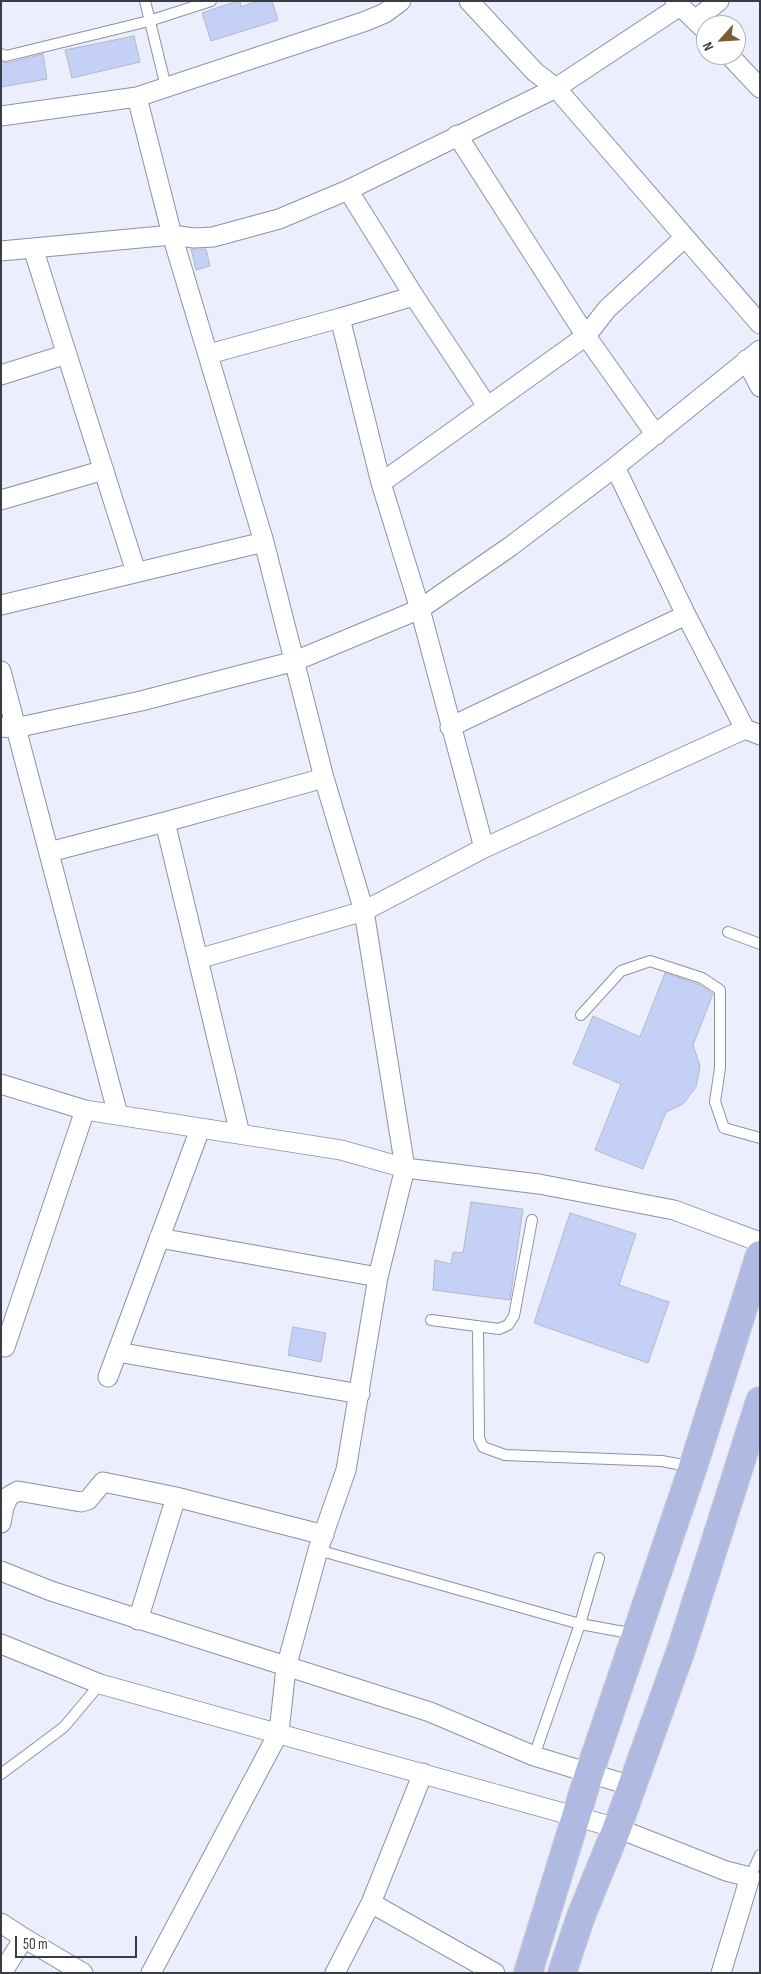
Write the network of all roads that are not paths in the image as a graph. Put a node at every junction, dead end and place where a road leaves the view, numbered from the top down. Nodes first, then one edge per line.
1 (144, 1) edge
2 (211, 1) edge
3 (401, 1) edge
4 (470, 1) edge
5 (719, 1) edge
6 (677, 4) edge
7 (709, 15) edge
8 (149, 21) junction
9 (696, 21) edge
10 (1, 54) edge
11 (738, 65) edge
12 (166, 87) junction
13 (556, 88) junction
14 (760, 88) edge
15 (137, 97) junction
16 (1, 116) edge
17 (457, 135) junction
18 (348, 190) junction
19 (172, 235) junction
20 (684, 238) junction
21 (33, 248) junction
22 (1, 251) edge
23 (414, 296) junction
24 (340, 318) junction
25 (760, 324) edge
26 (586, 336) junction
27 (67, 354) junction
28 (209, 354) junction
29 (753, 355) edge
30 (1, 375) edge
31 (760, 387) edge
32 (487, 406) junction
33 (656, 435) junction
34 (616, 468) junction
35 (104, 470) junction
36 (381, 483) junction
37 (1, 500) edge
38 (264, 542) junction
39 (136, 572) junction
40 (1, 605) edge
41 (420, 609) junction
42 (686, 615) junction
43 (294, 661) junction
44 (1, 671) edge
45 (8, 727) edge
46 (450, 727) junction
47 (752, 732) edge
48 (324, 778) junction
49 (165, 822) junction
50 (484, 848) junction
51 (49, 852) junction
52 (364, 911) junction
53 (728, 932) dead end
54 (760, 944) edge
55 (198, 959) junction
56 (581, 1016) dead end
57 (1, 1084) edge
58 (85, 1110) junction
59 (118, 1115) junction
60 (200, 1129) junction
61 (240, 1134) junction
62 (760, 1138) edge
63 (405, 1168) junction
64 (532, 1220) dead end
65 (159, 1238) junction
66 (760, 1242) edge
67 (760, 1255) edge
68 (378, 1277) junction
69 (431, 1320) dead end
70 (478, 1326) junction
71 (6, 1347) dead end
72 (118, 1352) junction
73 (108, 1377) dead end
74 (360, 1394) junction
75 (760, 1401) edge
76 (694, 1467) junction
77 (176, 1497) junction
78 (1, 1523) edge
79 (321, 1542) junction
80 (599, 1558) dead end
81 (1, 1571) edge
82 (138, 1620) junction
83 (580, 1624) junction
84 (636, 1634) junction
85 (1, 1644) edge
86 (286, 1668) junction
87 (100, 1684) junction
88 (279, 1732) junction
89 (534, 1756) junction
90 (423, 1772) junction
91 (1, 1774) edge
92 (589, 1774) junction
93 (632, 1786) junction
94 (577, 1816) junction
95 (617, 1828) junction
96 (760, 1855) edge
97 (750, 1877) junction
98 (371, 1902) junction
99 (1, 1923) edge
100 (24, 1938) junction
101 (2, 1973) edge
102 (83, 1973) edge
103 (151, 1973) edge
104 (335, 1973) edge
105 (496, 1973) edge
106 (528, 1973) edge
107 (562, 1973) edge
108 (721, 1973) edge

1 - 8 lane
2 - 8 lane
3 - 12 street
4 - 13 street
5 - 7 street
6 - 9 street
6 - 13 street
8 - 10 lane
8 - 12 lane
11 - 14 street
12 - 15 street
13 - 17 street
13 - 20 street
15 - 16 street
15 - 19 street
17 - 18 street
17 - 26 street
18 - 19 street
18 - 23 street
19 - 21 street
19 - 28 street
20 - 25 street
20 - 26 street
21 - 22 street
21 - 27 street
23 - 24 street
23 - 32 street
24 - 28 street
24 - 36 street
26 - 32 street
26 - 33 street
27 - 30 street
27 - 35 street
28 - 38 street
29 - 31 street
29 - 33 street
32 - 36 street
33 - 34 street
34 - 41 street
34 - 42 street
35 - 37 street
35 - 39 street
36 - 41 street
38 - 39 street
38 - 43 street
39 - 40 street
41 - 43 street
41 - 46 street
42 - 46 street
42 - 47 street
43 - 45 street
43 - 48 street
44 - 45 street
45 - 51 street
46 - 50 street
47 - 50 street
48 - 49 street
48 - 52 street
49 - 51 street
49 - 55 street
50 - 52 street
51 - 59 street
52 - 55 street
52 - 63 street
53 - 54 lane
55 - 61 street
56 - 62 lane
57 - 58 street
58 - 59 street
58 - 71 street
59 - 60 street
60 - 61 street
60 - 65 street
61 - 63 street
63 - 66 street
63 - 68 street
64 - 70 lane
65 - 68 street
65 - 72 street
67 - 76 main road
68 - 74 street
69 - 70 lane
70 - 76 lane
72 - 73 street
72 - 74 street
74 - 79 street
75 - 93 main road
76 - 84 main road
77 - 78 street
77 - 79 street
77 - 82 street
79 - 83 lane
79 - 86 street
80 - 83 lane
81 - 82 street
82 - 86 street
83 - 84 lane
83 - 89 lane
84 - 92 main road
85 - 87 street
86 - 88 street
86 - 89 street
87 - 88 street
87 - 91 lane
88 - 90 street
88 - 103 street
89 - 92 street
90 - 94 street
90 - 98 street
92 - 93 street
92 - 94 main road
93 - 95 main road
94 - 95 street
94 - 106 main road
95 - 97 street
95 - 107 main road
96 - 97 lane
97 - 108 street
98 - 104 street
98 - 105 street
99 - 100 street
100 - 101 street
100 - 102 street

